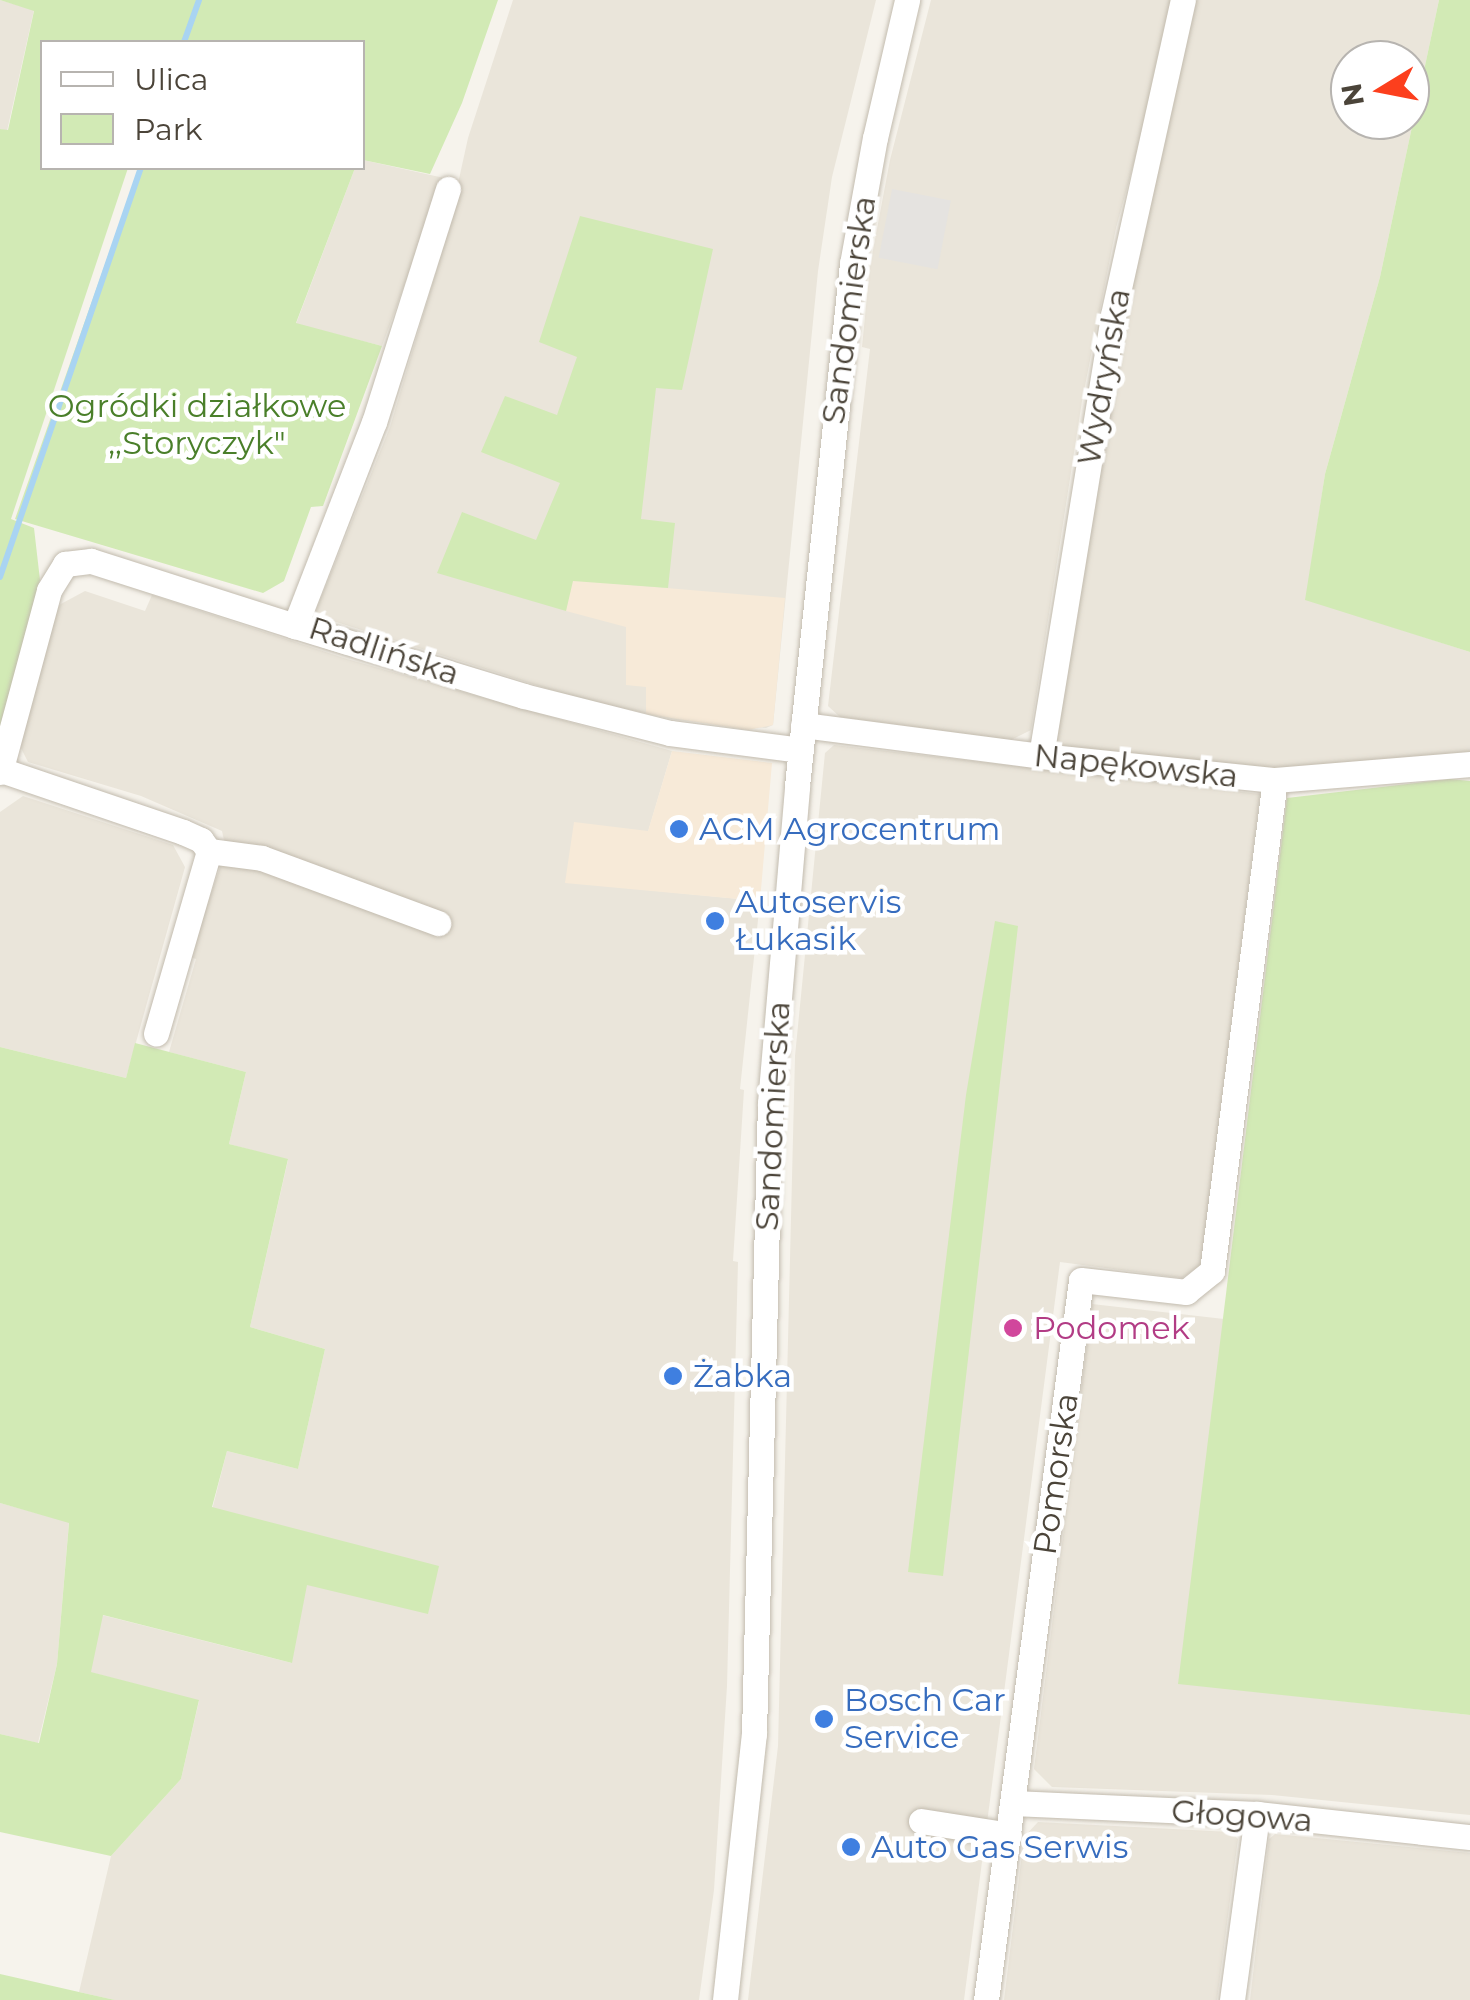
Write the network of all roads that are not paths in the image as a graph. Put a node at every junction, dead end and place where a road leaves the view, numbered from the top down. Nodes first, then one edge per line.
1 (906, 0) edge
2 (1183, 0) edge
3 (448, 189) dead end
4 (295, 626) junction
5 (802, 738) junction
6 (1041, 756) junction
7 (1470, 764) edge
8 (0, 771) edge
9 (1275, 780) junction
10 (209, 851) junction
11 (438, 923) dead end
12 (156, 1033) dead end
13 (1013, 1804) junction
14 (1257, 1814) junction
15 (922, 1820) dead end
16 (1008, 1835) junction
17 (1470, 1837) edge
18 (725, 2000) edge
19 (986, 2000) edge
20 (1232, 2000) edge

1 - 5 street, Sandomierska
2 - 6 street, Wydryńska
3 - 4 street, Radlińska
4 - 5 street, Radlińska
4 - 8 street
5 - 6 street, Napękowska
5 - 18 street, Sandomierska
6 - 9 street, Napękowska
7 - 9 street, Napękowska
8 - 10 street
9 - 13 street, Pomorska
10 - 11 street
10 - 12 street
13 - 14 street, Głogowa
13 - 16 street, Pomorska
14 - 17 street, Głogowa
14 - 20 street
15 - 16 street
16 - 19 street, Pomorska

